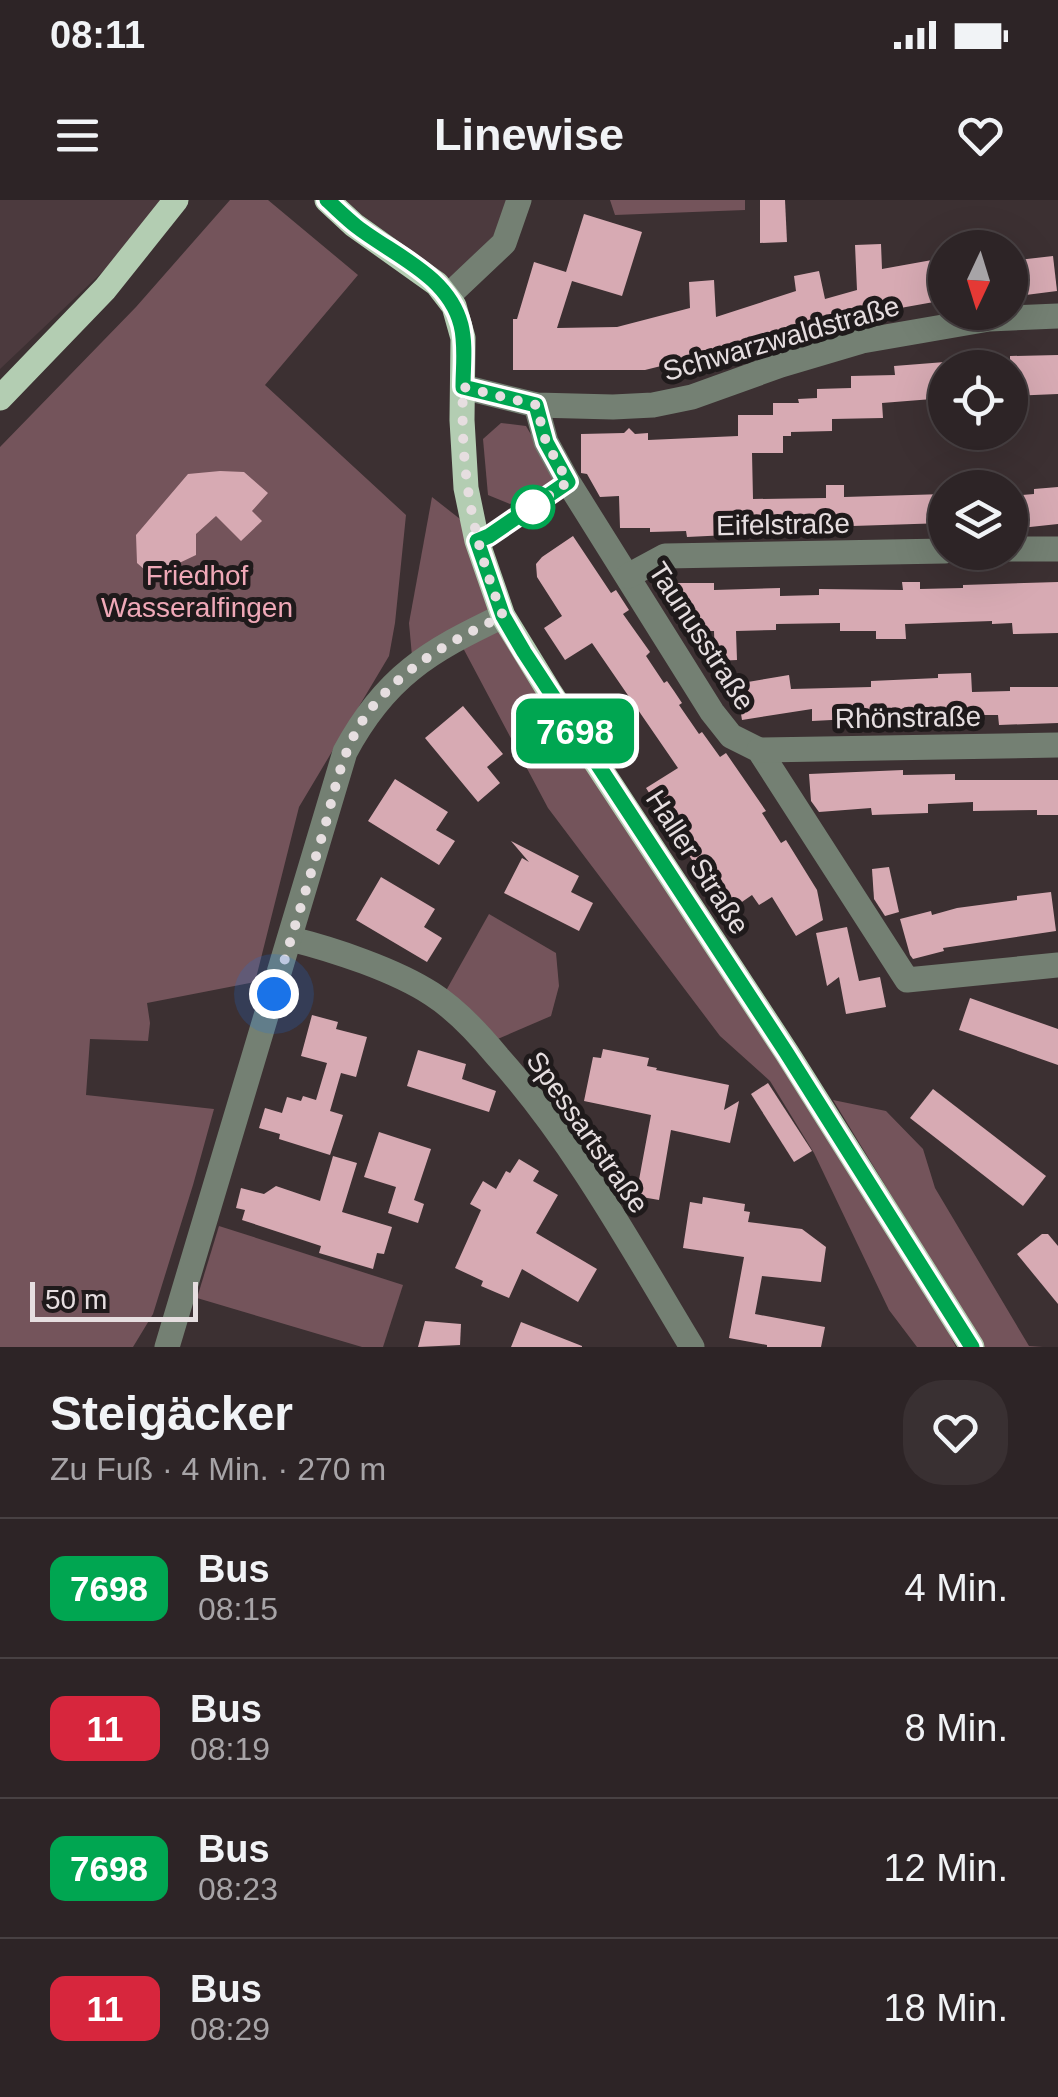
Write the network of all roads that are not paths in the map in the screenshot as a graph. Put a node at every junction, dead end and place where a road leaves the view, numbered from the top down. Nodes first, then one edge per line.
1 (176, 200) edge
2 (327, 200) edge
3 (519, 200) edge
4 (448, 296) junction
5 (1058, 316) edge
6 (463, 387) junction
7 (0, 398) edge
8 (536, 405) junction
9 (1058, 548) edge
10 (1028, 549) edge
11 (928, 550) edge
12 (628, 576) junction
13 (503, 616) junction
14 (1058, 745) edge
15 (760, 750) junction
16 (291, 939) junction
17 (1058, 965) edge
18 (167, 1347) edge
19 (692, 1347) edge
20 (972, 1347) edge

1 - 7 main road
2 - 4 main road
3 - 4 street
4 - 6 main road, Haller Straße
5 - 8 street, Schwarzwaldstraße
6 - 8 street, Schwarzwaldstraße
6 - 13 main road, Haller Straße
8 - 12 street, Taunusstraße
9 - 10 street
11 - 12 street, Eifelstraße
12 - 15 street, Taunusstraße
13 - 16 street
13 - 20 main road, Haller Straße
14 - 15 street, Rhönstraße
15 - 17 street, Taunusstraße
16 - 18 street
16 - 19 street, Spessartstraße

